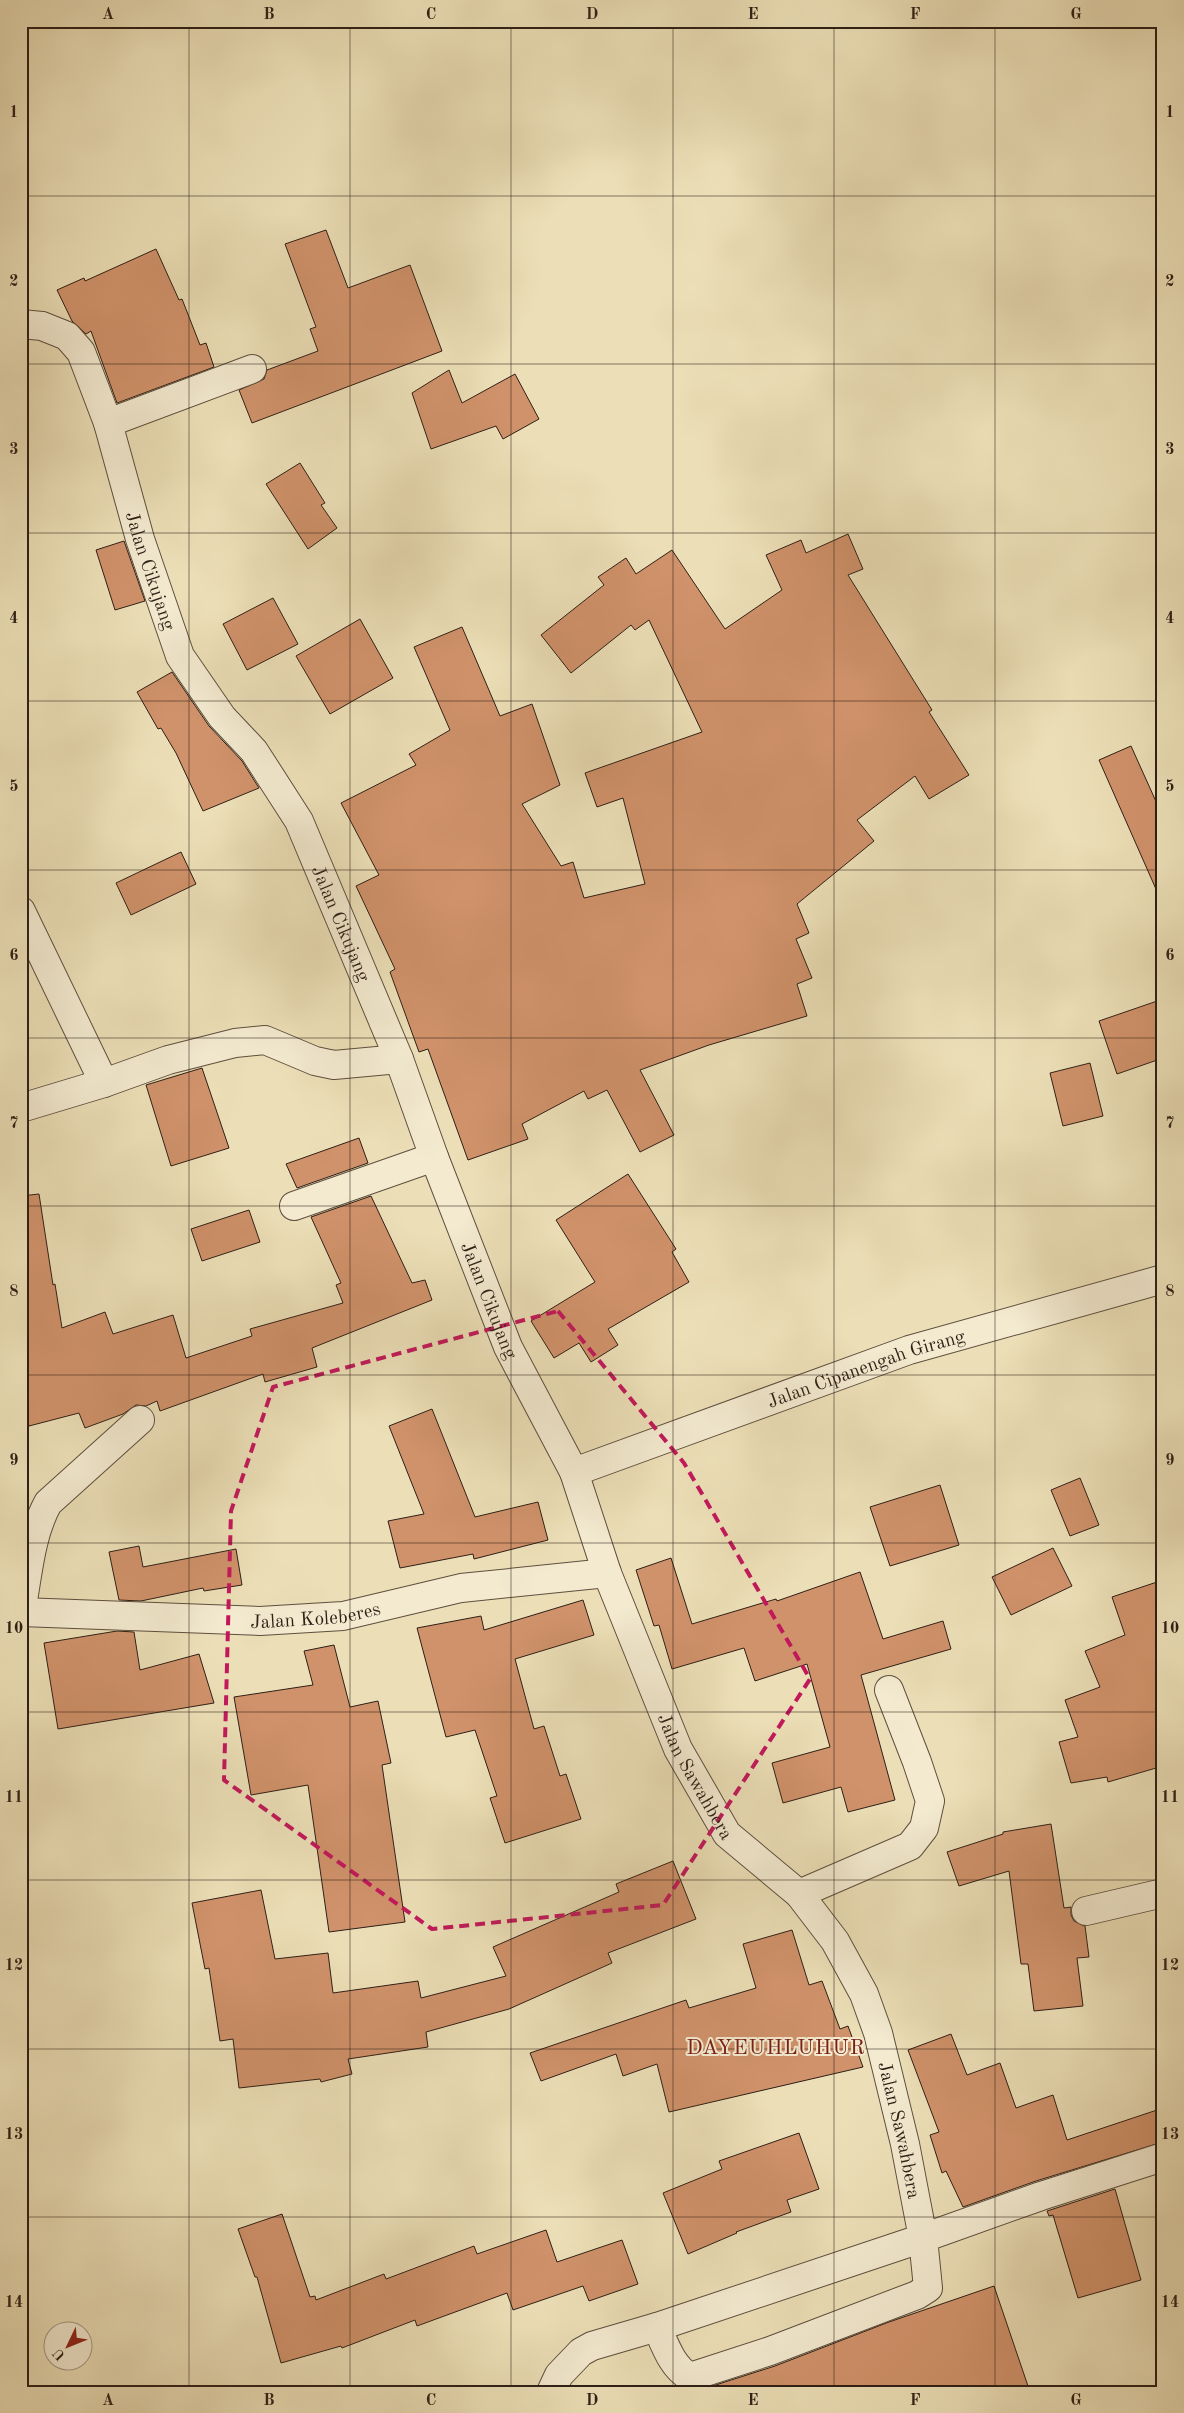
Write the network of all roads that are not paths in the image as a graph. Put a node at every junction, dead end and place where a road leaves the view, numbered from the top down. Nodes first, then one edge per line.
1 (21, 324) edge
2 (252, 369) dead end
3 (108, 423) junction
4 (21, 911) edge
5 (399, 1059) junction
6 (104, 1083) junction
7 (21, 1108) edge
8 (434, 1157) junction
9 (294, 1206) dead end
10 (1163, 1280) edge
11 (140, 1420) dead end
12 (574, 1472) junction
13 (607, 1573) junction
14 (21, 1612) edge
15 (889, 1690) dead end
16 (1163, 1893) edge
17 (799, 1894) junction
18 (1086, 1912) dead end
19 (1163, 2157) edge
20 (923, 2238) junction
21 (657, 2327) junction
22 (551, 2392) edge

1 - 3 street, Jalan Cikujang
2 - 3 street
3 - 5 street, Jalan Cikujang
4 - 6 street
5 - 6 street
5 - 8 street, Jalan Cikujang
6 - 7 street
8 - 9 street
8 - 12 street, Jalan Cikujang
10 - 12 street, Jalan Cipanengah Girang
11 - 14 street
12 - 13 street, Jalan Cikujang
13 - 14 street, Jalan Koleberes
13 - 17 street, Jalan Sawahbera
15 - 17 street
16 - 18 street
17 - 20 street, Jalan Sawahbera
19 - 20 street
20 - 21 street
20 - 21 street, Jalan Sawahbera
21 - 22 street

